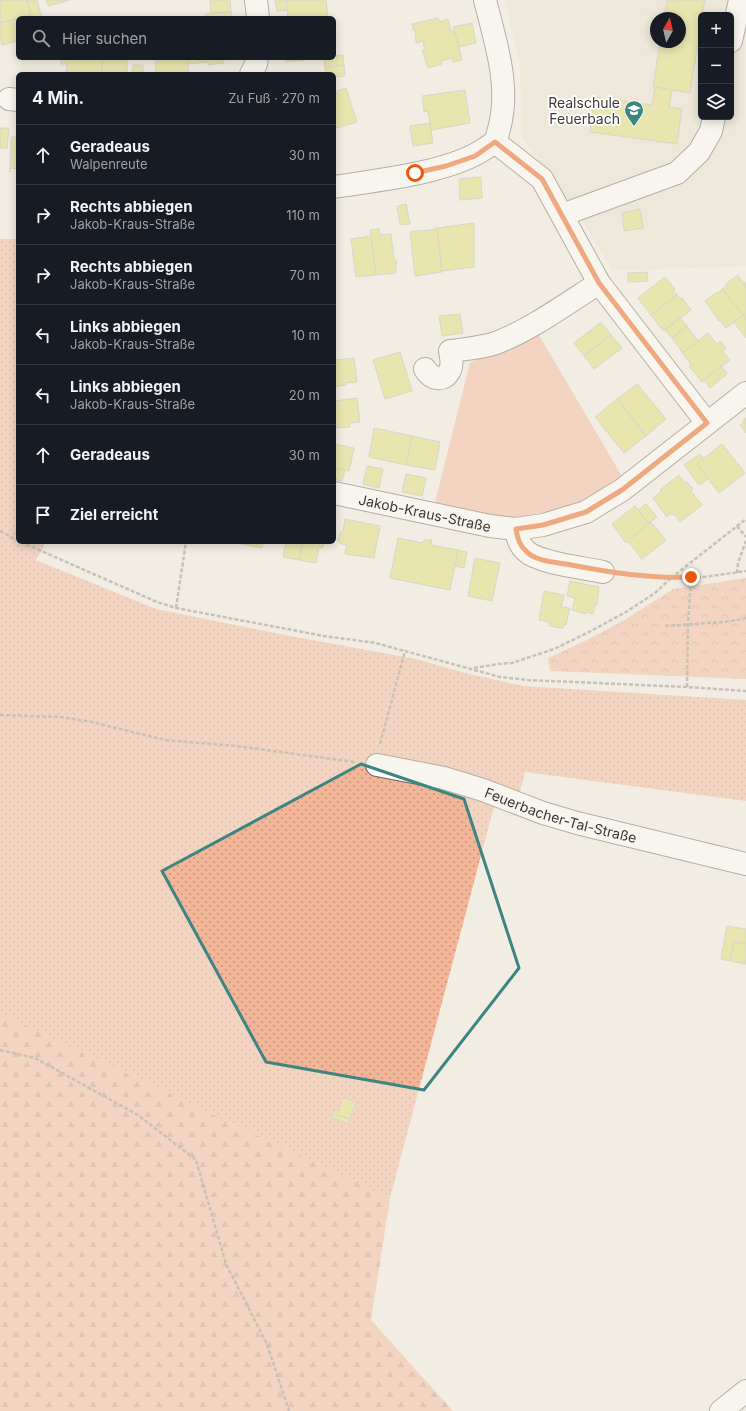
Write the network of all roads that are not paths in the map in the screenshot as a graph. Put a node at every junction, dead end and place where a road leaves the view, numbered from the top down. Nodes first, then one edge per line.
1 (256, 0) edge
2 (485, 0) edge
3 (740, 0) edge
4 (258, 16) edge
5 (734, 27) edge
6 (257, 60) edge
7 (252, 72) edge
8 (713, 120) edge
9 (495, 142) junction
10 (336, 188) edge
11 (562, 215) junction
12 (599, 283) junction
13 (424, 369) dead end
14 (746, 393) edge
15 (707, 423) junction
16 (336, 493) edge
17 (516, 529) junction
18 (603, 572) road end
19 (377, 765) road end
20 (746, 864) edge
21 (746, 1391) edge
22 (721, 1411) edge

1 - 4 street
2 - 9 street
3 - 5 street
6 - 7 street
8 - 11 street
9 - 10 street
9 - 11 street
11 - 12 street
12 - 13 street
12 - 15 street
14 - 15 street, Jakob-Kraus-Straße
15 - 17 street, Jakob-Kraus-Straße
16 - 17 street, Jakob-Kraus-Straße
17 - 18 street
19 - 20 street, Feuerbacher-Tal-Straße
21 - 22 street

